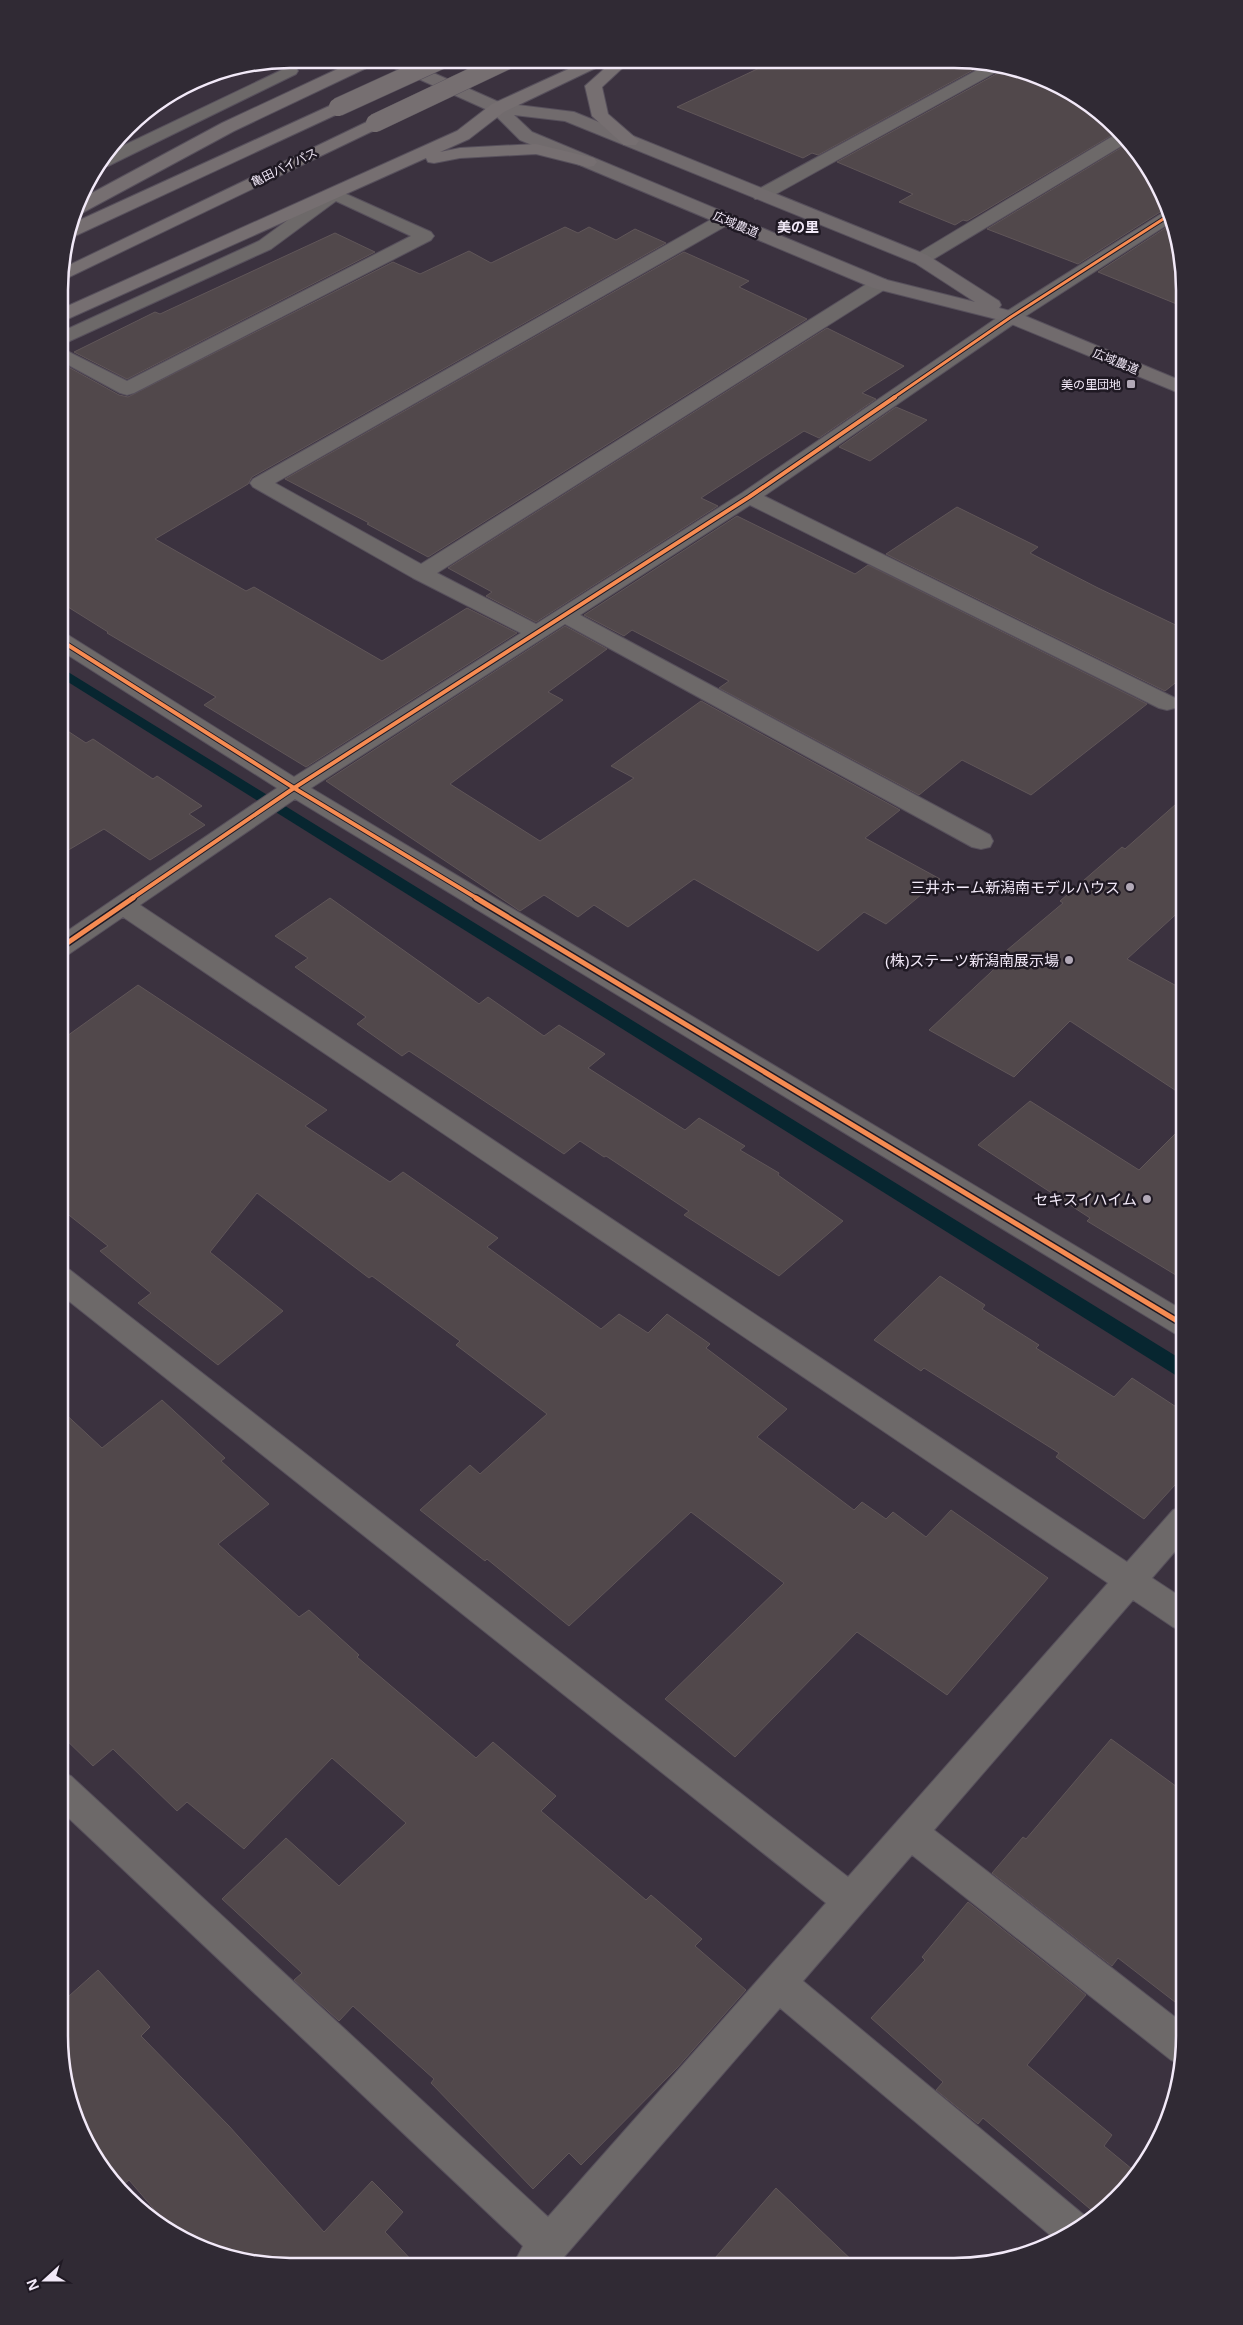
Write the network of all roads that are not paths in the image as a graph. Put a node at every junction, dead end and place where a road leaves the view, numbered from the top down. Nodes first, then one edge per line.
1 (354, 68) edge
2 (407, 68) edge
3 (423, 68) edge
4 (491, 68) edge
5 (583, 68) edge
6 (614, 68) edge
7 (989, 70) edge
8 (290, 71) dead end
9 (498, 108) junction
10 (1119, 140) edge
11 (630, 141) junction
12 (110, 158) edge
13 (588, 162) junction
14 (396, 165) junction
15 (335, 194) junction
16 (761, 195) junction
17 (84, 205) edge
18 (725, 219) junction
19 (1165, 223) edge
20 (76, 229) edge
21 (921, 259) junction
22 (68, 272) edge
23 (880, 284) junction
24 (68, 313) edge
25 (1011, 317) junction
26 (68, 336) edge
27 (68, 358) edge
28 (1176, 386) edge
29 (749, 497) junction
30 (421, 573) junction
31 (565, 615) junction
32 (537, 633) junction
33 (68, 646) edge
34 (1167, 703) dead end
35 (277, 800) junction
36 (981, 841) dead end
37 (122, 905) junction
38 (68, 942) edge
39 (68, 1284) edge
40 (1176, 1320) edge
41 (1176, 1528) edge
42 (1130, 1581) junction
43 (1176, 1612) edge
44 (68, 1796) edge
45 (910, 1832) junction
46 (850, 1900) junction
47 (778, 1983) junction
48 (1176, 2040) edge
49 (1069, 2226) edge
50 (541, 2255) edge

1 - 17 highway
2 - 9 street, 広域農道
3 - 20 highway, bridge
4 - 22 highway, 亀田バイパス, bridge
5 - 9 highway
6 - 11 highway
7 - 16 street
8 - 12 street
9 - 11 street
9 - 13 street, 広域農道
9 - 14 highway
10 - 21 street
11 - 16 street
13 - 14 highway
13 - 18 street, 広域農道
14 - 15 highway
15 - 24 highway
15 - 26 street
15 - 27 street
16 - 21 street
18 - 23 street, 広域農道
18 - 30 street
19 - 25 street
21 - 25 street
23 - 25 street, 広域農道
23 - 30 street
25 - 28 street, 広域農道
25 - 29 street
29 - 31 street
29 - 34 street
30 - 32 street
31 - 32 street
31 - 36 street
32 - 35 street
33 - 35 street
35 - 37 street
35 - 40 street
37 - 38 street
37 - 42 street
39 - 46 street
41 - 42 street
42 - 43 street
42 - 45 street
44 - 50 street
45 - 46 street
45 - 48 street
46 - 47 street
47 - 49 street
47 - 50 street

